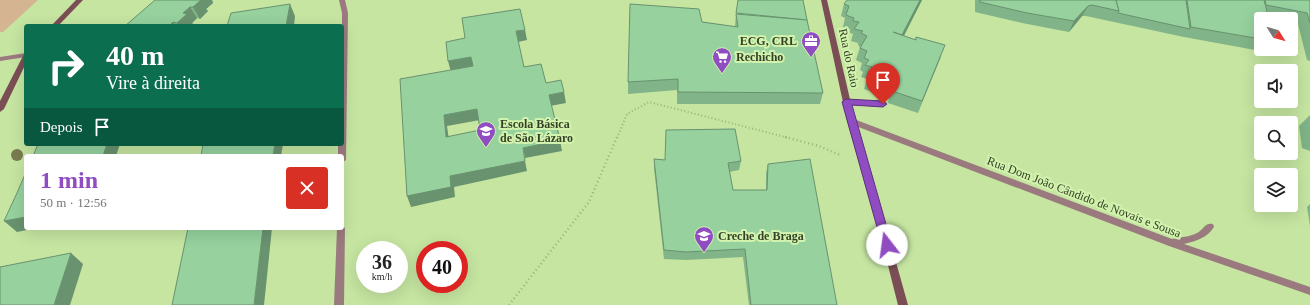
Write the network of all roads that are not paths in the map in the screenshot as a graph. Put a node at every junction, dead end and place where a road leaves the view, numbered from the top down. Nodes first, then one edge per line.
1 (80, 0) edge
2 (342, 0) edge
3 (824, 0) edge
4 (56, 24) edge
5 (24, 56) edge
6 (0, 59) edge
7 (24, 60) edge
8 (344, 62) edge
9 (846, 102) junction
10 (883, 104) dead end
11 (0, 109) edge
12 (851, 121) junction
13 (1210, 227) dead end
14 (340, 230) edge
15 (1172, 243) junction
16 (1310, 291) edge
17 (339, 305) edge
18 (902, 305) edge

1 - 4 street
2 - 8 street
3 - 9 street, Rua do Raio
5 - 6 street
7 - 11 street
9 - 10 street
9 - 12 street, Rua do Raio
12 - 15 street, Rua Dom João Cândido de Novais e Sousa
12 - 18 street, Rua do Raio
13 - 15 street
14 - 17 street
15 - 16 street, Rua Dom João Cândido de Novais e Sousa

